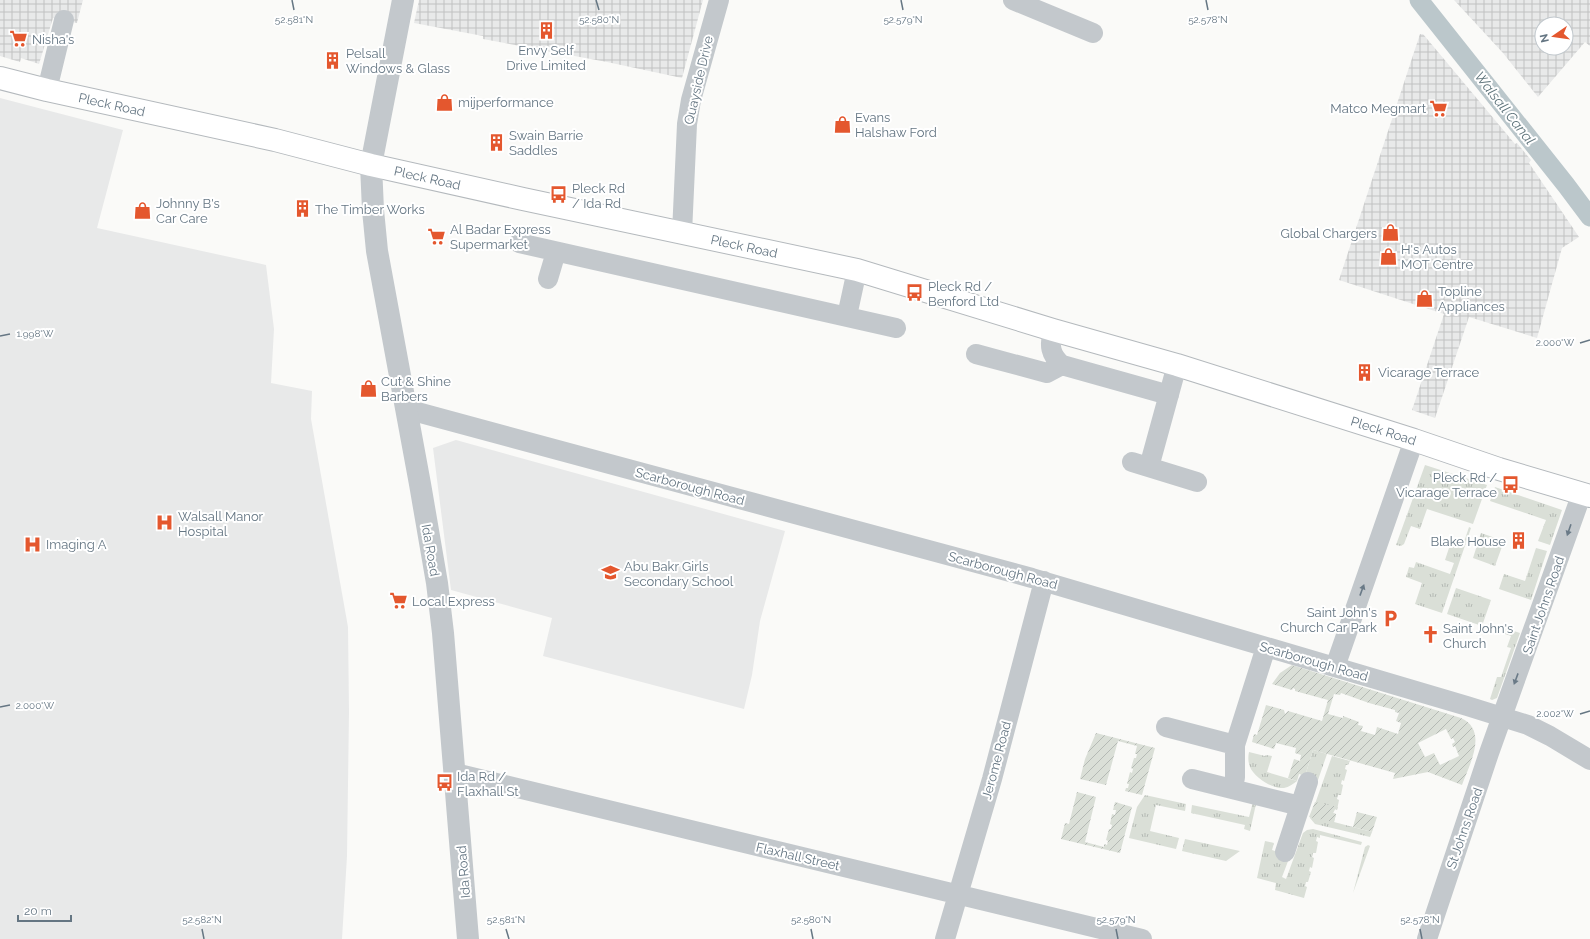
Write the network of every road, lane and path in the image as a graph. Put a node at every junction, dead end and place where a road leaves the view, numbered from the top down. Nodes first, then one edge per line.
1 (403, 0) edge
2 (718, 0) edge
3 (1013, 0) edge
4 (64, 20) dead end
5 (1093, 33) dead end
6 (0, 78) edge
7 (47, 90) junction
8 (371, 164) junction
9 (682, 233) junction
10 (519, 243) dead end
11 (556, 252) junction
12 (857, 270) junction
13 (548, 279) dead end
14 (847, 316) junction
15 (896, 328) dead end
16 (1053, 330) junction
17 (976, 354) dead end
18 (1062, 365) junction
19 (1177, 365) junction
20 (1169, 395) junction
21 (406, 409) junction
22 (1414, 440) junction
23 (1198, 482) dead end
24 (1586, 494) edge
25 (1044, 581) junction
26 (1266, 647) junction
27 (1335, 667) junction
28 (1502, 716) junction
29 (1166, 727) dead end
30 (1236, 745) junction
31 (1590, 760) edge
32 (455, 773) junction
33 (1192, 779) dead end
34 (1308, 782) dead end
35 (1233, 789) junction
36 (1300, 806) junction
37 (1285, 852) dead end
38 (957, 894) junction
39 (468, 939) edge
40 (945, 939) edge
41 (1142, 939) edge
42 (1427, 939) edge

1 - 8 street, Ida Road
2 - 9 street, Quayside Drive
3 - 5 street
4 - 7 street
6 - 7 highway, Pleck Road
7 - 8 highway, Pleck Road
8 - 9 highway, Pleck Road
8 - 21 street, Ida Road
9 - 12 highway, Pleck Road
10 - 11 street
11 - 13 street
11 - 14 street
12 - 14 street
12 - 16 highway, Pleck Road
14 - 15 street
16 - 18 street
16 - 19 highway, Pleck Road
17 - 18 street
18 - 20 street
19 - 20 street
19 - 22 highway, Pleck Road
20 - 23 street
21 - 25 street, Scarborough Road
21 - 32 street, Ida Road
22 - 24 highway, Pleck Road
27 -> 22 street
24 -> 28 street, Saint Johns Road
25 - 26 street, Scarborough Road
25 - 38 street, Jerome Road
26 - 27 street, Scarborough Road
26 - 30 street
27 - 28 street, Scarborough Road
28 - 31 street, Scarborough Road
28 - 42 street, St Johns Road
29 - 30 street
30 - 35 street
32 - 38 street, Flaxhall Street
32 - 39 street, Ida Road
33 - 35 street
34 - 36 street
35 - 36 street
36 - 37 street
38 - 40 street, Jerome Road
38 - 41 street, Flaxhall Street

